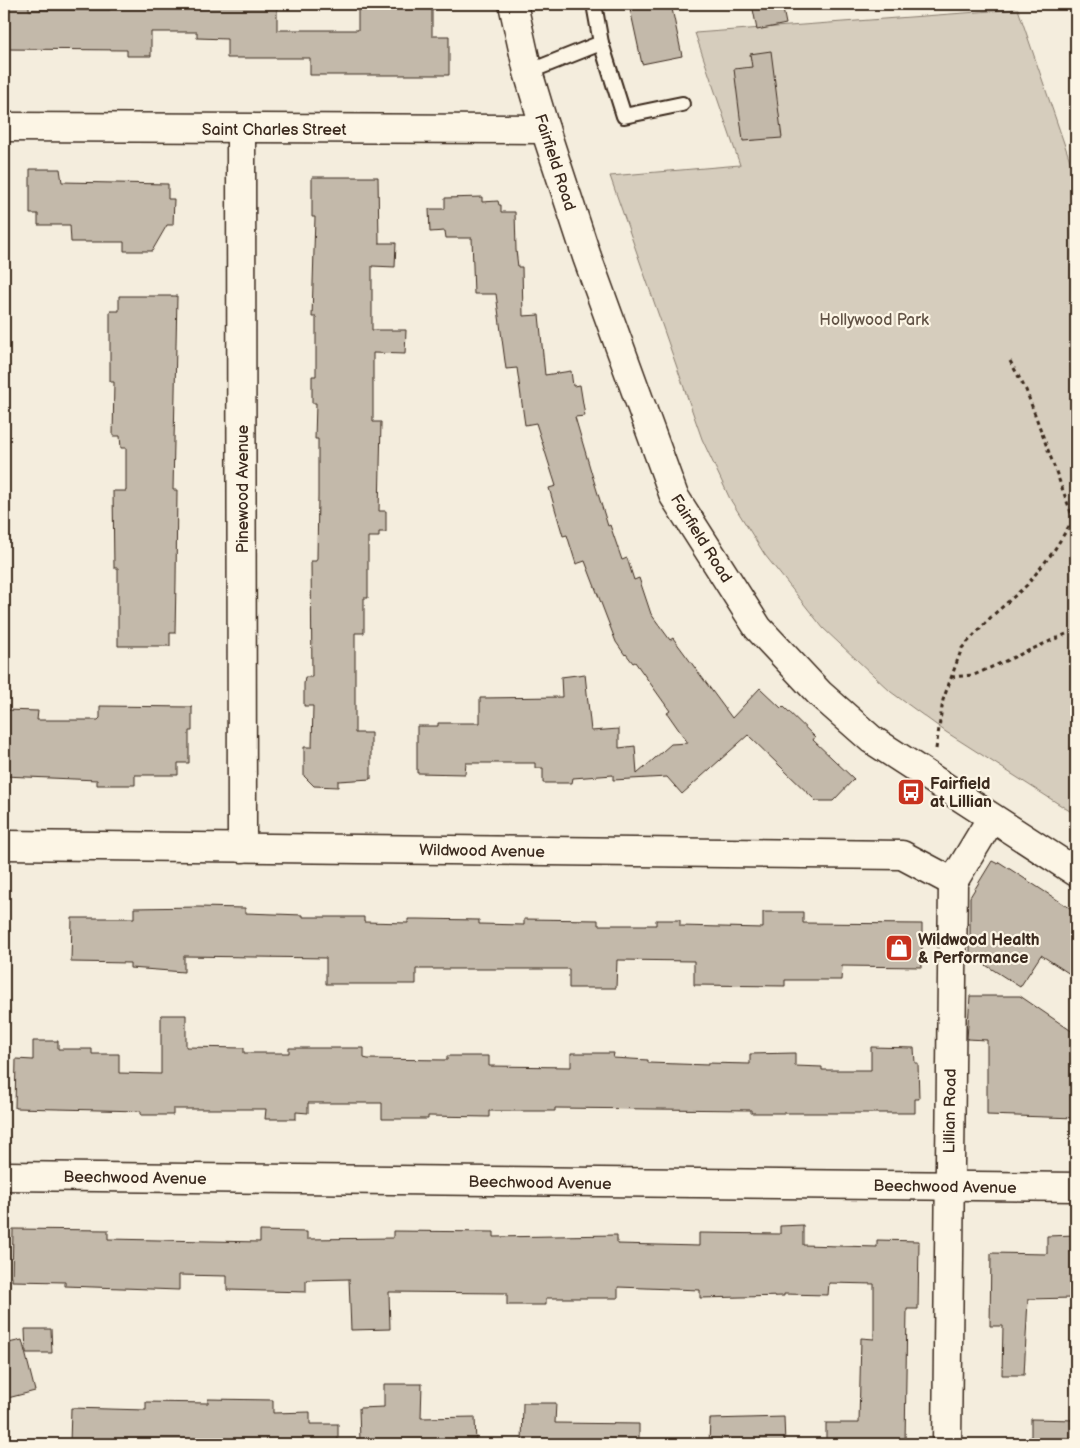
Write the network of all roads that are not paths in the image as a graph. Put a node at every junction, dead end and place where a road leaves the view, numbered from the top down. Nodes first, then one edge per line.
1 (513, 4) edge
2 (594, 4) edge
3 (601, 43) junction
4 (528, 72) junction
5 (682, 104) dead end
6 (4, 127) edge
7 (241, 129) junction
8 (545, 129) junction
9 (991, 819) junction
10 (4, 845) edge
11 (242, 848) junction
12 (1076, 872) edge
13 (953, 882) junction
14 (4, 1176) edge
15 (948, 1186) junction
16 (1076, 1187) edge
17 (947, 1444) edge

1 - 4 street, Fairfield Road
2 - 3 lane
3 - 4 lane
3 - 5 lane
4 - 8 street, Fairfield Road
6 - 7 street, Saint Charles Street
7 - 8 street, Saint Charles Street
7 - 11 street, Pinewood Avenue
8 - 9 street, Fairfield Road
9 - 12 street, Fairfield Road
9 - 13 street
10 - 11 street, Wildwood Avenue
11 - 13 street, Wildwood Avenue
13 - 15 street, Lillian Road
14 - 15 street, Beechwood Avenue
15 - 16 street, Beechwood Avenue
15 - 17 street, Lillian Road

